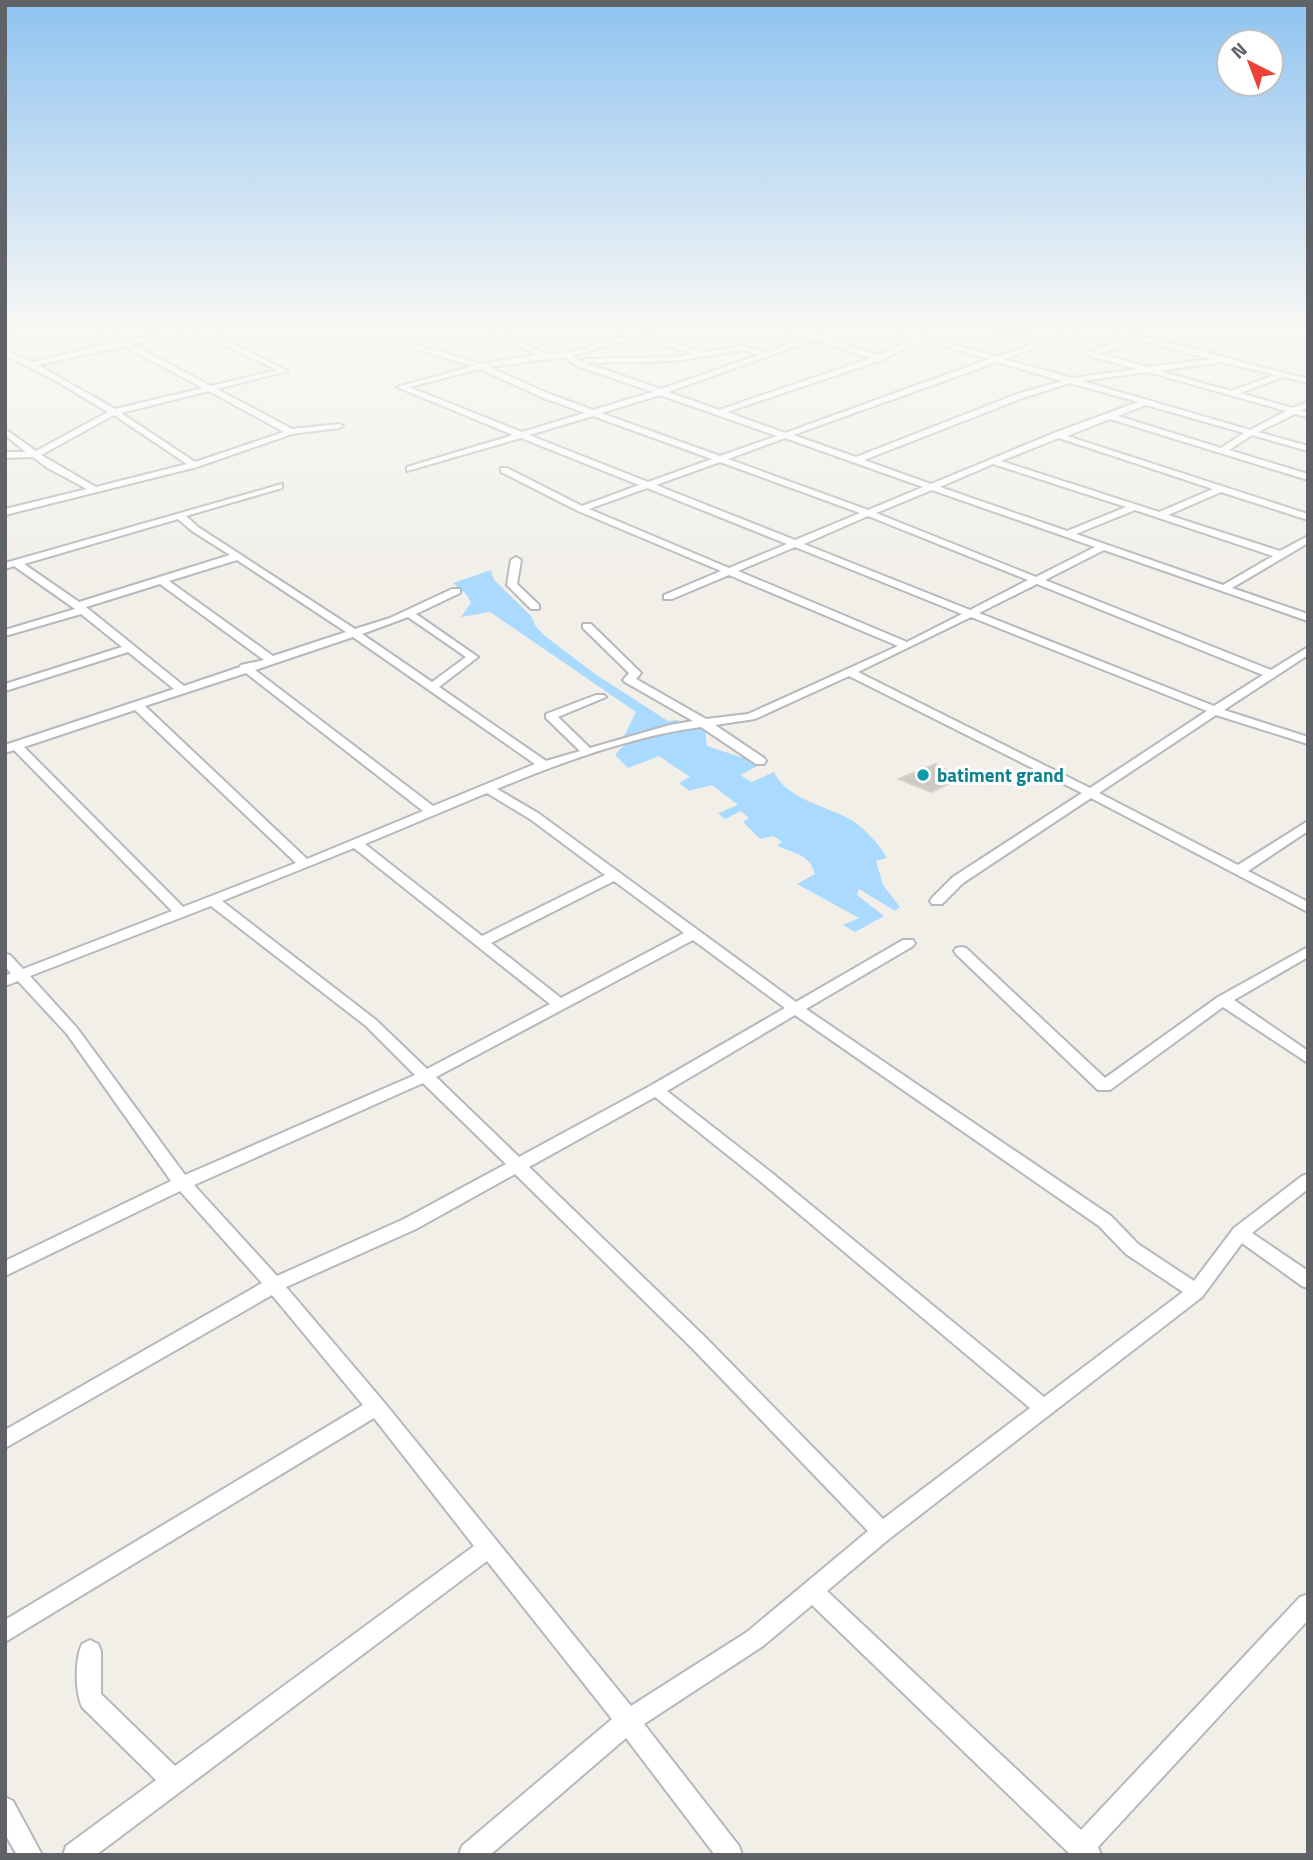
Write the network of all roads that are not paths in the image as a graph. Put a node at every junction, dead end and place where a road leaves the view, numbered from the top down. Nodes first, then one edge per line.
1 (113, 413) edge
2 (115, 413) edge
3 (255, 413) edge
4 (466, 413) edge
5 (595, 413) joint
6 (722, 413) edge
7 (847, 413) edge
8 (977, 413) edge
9 (1123, 413) edge
10 (1180, 413) edge
11 (1289, 413) edge
12 (1114, 417) junction
13 (339, 426) dead end
14 (5, 431) edge
15 (291, 432) junction
16 (1251, 432) junction
17 (522, 435) junction
18 (785, 435) junction
19 (1057, 435) junction
20 (1308, 449) edge
21 (1222, 451) junction
22 (36, 454) junction
23 (5, 455) edge
24 (721, 459) junction
25 (857, 460) junction
26 (993, 461) junction
27 (194, 465) junction
28 (410, 469) dead end
29 (503, 470) dead end
30 (1308, 477) edge
31 (651, 485) junction
32 (279, 486) dead end
33 (932, 486) junction
34 (92, 488) junction
35 (1218, 490) junction
36 (1135, 507) junction
37 (581, 509) junction
38 (5, 512) edge
39 (868, 513) junction
40 (179, 515) junction
41 (1160, 515) junction
42 (1308, 517) edge
43 (1068, 534) junction
44 (1308, 539) edge
45 (794, 545) junction
46 (1102, 547) junction
47 (1281, 555) junction
48 (238, 556) junction
49 (516, 560) dead end
50 (10, 564) edge
51 (730, 571) junction
52 (1037, 579) junction
53 (163, 581) junction
54 (1223, 589) junction
55 (456, 591) dead end
56 (668, 597) dead end
57 (535, 607) dead end
58 (81, 608) junction
59 (970, 613) junction
60 (410, 614) junction
61 (1308, 618) edge
62 (587, 626) dead end
63 (354, 633) junction
64 (5, 634) edge
65 (907, 646) junction
66 (130, 648) junction
67 (1308, 650) edge
68 (270, 659) junction
69 (245, 667) junction
70 (849, 672) junction
71 (1269, 673) junction
72 (437, 684) dead end
73 (5, 688) edge
74 (181, 690) junction
75 (600, 697) dead end
76 (137, 705) junction
77 (1213, 710) junction
78 (704, 723) junction
79 (1308, 741) edge
80 (11, 747) edge
81 (588, 752) junction
82 (760, 761) dead end
83 (544, 765) junction
84 (489, 789) junction
85 (1089, 792) junction
86 (433, 813) junction
87 (1308, 825) edge
88 (356, 843) junction
89 (305, 864) junction
90 (1238, 871) junction
91 (613, 876) junction
92 (211, 899) junction
93 (937, 901) dead end
94 (1308, 908) edge
95 (181, 912) junction
96 (693, 934) junction
97 (480, 943) junction
98 (908, 943) dead end
99 (961, 951) dead end
100 (1308, 951) edge
101 (5, 958) edge
102 (13, 977) edge
103 (1223, 1000) junction
104 (559, 1004) junction
105 (798, 1010) junction
106 (1308, 1058) edge
107 (426, 1076) junction
108 (656, 1090) junction
109 (517, 1166) junction
110 (1308, 1180) edge
111 (182, 1183) junction
112 (1240, 1233) junction
113 (5, 1269) edge
114 (1308, 1281) edge
115 (274, 1285) junction
116 (1196, 1292) junction
117 (376, 1407) junction
118 (1042, 1407) junction
119 (5, 1440) edge
120 (882, 1532) junction
121 (489, 1548) junction
122 (812, 1591) junction
123 (1308, 1604) edge
124 (5, 1632) edge
125 (90, 1651) dead end
126 (628, 1721) junction
127 (173, 1781) junction
128 (5, 1809) edge
129 (1085, 1851) edge
130 (30, 1855) edge
131 (75, 1855) edge
132 (471, 1855) edge
133 (730, 1855) edge

1 - 22 street
2 - 27 street
3 - 15 street
4 - 17 street
5 - 17 street
5 - 24 street
6 - 18 street
7 - 18 street
8 - 25 street
9 - 12 street
10 - 16 street
11 - 16 street
12 - 19 street
12 - 21 street
13 - 15 street
14 - 22 street
15 - 27 street
16 - 20 street
16 - 21 street
17 - 28 street
17 - 31 street
18 - 24 street
18 - 25 street
19 - 26 street
19 - 35 street
21 - 30 street
22 - 23 street
22 - 34 street
24 - 31 street
24 - 39 street
25 - 33 street
26 - 33 street
26 - 36 street
27 - 34 street
29 - 37 street
31 - 37 street
31 - 45 street
32 - 40 street
33 - 39 street
33 - 43 street
34 - 38 street
35 - 41 street
35 - 42 street
36 - 41 street
36 - 43 street
37 - 51 street
39 - 45 street
39 - 52 street
40 - 48 street
40 - 50 street
41 - 47 street
43 - 46 street
44 - 47 street
45 - 51 street
45 - 59 street
46 - 52 street
46 - 54 street
47 - 54 street
48 - 53 street
48 - 63 street
49 - 57 street
50 - 58 street
51 - 56 street
51 - 65 street
52 - 59 street
52 - 71 street
53 - 58 street
53 - 68 street
54 - 61 street
55 - 60 street
58 - 64 street
58 - 66 street
59 - 65 street
59 - 77 street
60 - 63 street
60 - 72 street
62 - 78 street
63 - 68 street
63 - 83 street
65 - 70 street
66 - 73 street
66 - 74 street
67 - 71 street
68 - 69 street
69 - 74 street
69 - 86 street
70 - 78 street
70 - 85 street
71 - 77 street
74 - 76 street
75 - 81 street
76 - 80 street
76 - 89 street
77 - 79 street
77 - 85 street
78 - 81 street
78 - 82 street
80 - 95 street
81 - 83 street
83 - 84 street
84 - 86 street
84 - 91 street
85 - 90 street
85 - 93 street
86 - 88 street
87 - 90 street
88 - 89 street
88 - 97 street
89 - 92 street
90 - 94 street
91 - 96 street
91 - 97 street
92 - 95 street
92 - 107 street
95 - 102 street
96 - 104 street
96 - 105 street
97 - 104 street
98 - 105 street
99 - 103 street
100 - 103 street
101 - 102 street
102 - 111 street
103 - 106 street
104 - 107 street
105 - 108 street
105 - 116 street
107 - 109 street
107 - 111 street
108 - 109 street
108 - 118 street
109 - 115 street
109 - 120 street
110 - 112 street
111 - 113 street
111 - 115 street
112 - 114 street
112 - 116 street
115 - 117 street
115 - 119 street
116 - 118 street
117 - 121 street
117 - 124 street
118 - 120 street
120 - 122 street
121 - 126 street
121 - 127 street
122 - 126 street
122 - 129 street
123 - 129 street
125 - 127 street
126 - 132 street
126 - 133 street
127 - 131 street
128 - 130 street

